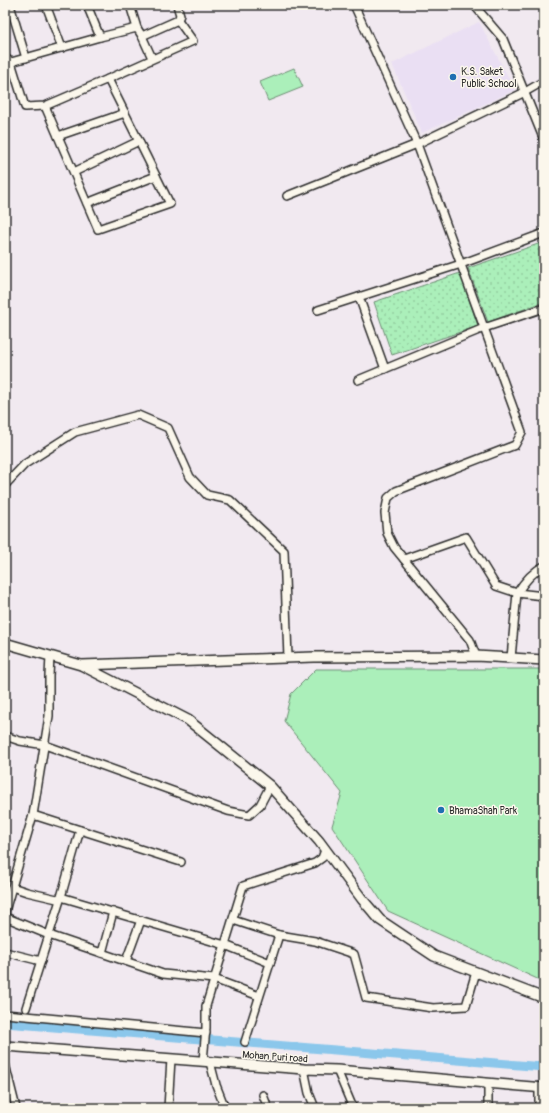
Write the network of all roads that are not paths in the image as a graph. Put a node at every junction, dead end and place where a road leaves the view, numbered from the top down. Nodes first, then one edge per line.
1 (10, 5) edge
2 (46, 5) edge
3 (87, 5) edge
4 (130, 5) edge
5 (177, 5) edge
6 (354, 5) edge
7 (474, 5) edge
8 (178, 20) junction
9 (137, 28) junction
10 (142, 36) junction
11 (100, 37) junction
12 (62, 48) junction
13 (26, 58) junction
14 (152, 58) junction
15 (8, 60) edge
16 (108, 79) junction
17 (544, 81) edge
18 (526, 92) junction
19 (46, 106) junction
20 (125, 113) junction
21 (58, 136) junction
22 (544, 140) edge
23 (139, 141) junction
24 (417, 144) junction
25 (74, 172) junction
26 (156, 176) junction
27 (287, 196) dead end
28 (87, 203) junction
29 (544, 234) edge
30 (461, 264) junction
31 (359, 297) junction
32 (544, 308) edge
33 (318, 310) dead end
34 (484, 328) junction
35 (385, 368) junction
36 (358, 380) dead end
37 (5, 485) edge
38 (404, 560) junction
39 (544, 566) edge
40 (517, 593) junction
41 (544, 596) edge
42 (5, 643) edge
43 (50, 656) junction
44 (476, 656) junction
45 (288, 658) junction
46 (511, 658) junction
47 (544, 660) edge
48 (81, 665) junction
49 (5, 736) edge
50 (45, 745) junction
51 (270, 786) junction
52 (33, 815) junction
53 (80, 830) junction
54 (325, 850) junction
55 (181, 862) dead end
56 (12, 887) junction
57 (61, 897) junction
58 (5, 911) edge
59 (113, 912) junction
60 (5, 917) edge
61 (141, 920) junction
62 (233, 920) junction
63 (49, 935) junction
64 (279, 935) junction
65 (225, 945) junction
66 (5, 952) edge
67 (102, 953) junction
68 (41, 961) junction
69 (126, 961) junction
70 (270, 963) junction
71 (476, 972) junction
72 (214, 979) junction
73 (259, 996) junction
74 (544, 998) edge
75 (26, 1008) dead end
76 (5, 1014) edge
77 (205, 1035) junction
78 (245, 1042) dead end
79 (5, 1046) edge
80 (170, 1059) junction
81 (206, 1062) junction
82 (5, 1064) edge
83 (304, 1069) junction
84 (337, 1070) junction
85 (488, 1083) junction
86 (541, 1088) edge
87 (263, 1095) dead end
88 (16, 1108) edge
89 (168, 1108) edge
90 (225, 1108) edge
91 (268, 1108) edge
92 (315, 1108) edge
93 (353, 1108) edge
94 (488, 1108) edge
95 (539, 1108) edge

1 - 13 street
2 - 12 street
3 - 11 street
4 - 9 street
5 - 8 street
6 - 24 street
7 - 18 street
8 - 10 street
8 - 14 street
9 - 10 street
9 - 11 street
10 - 14 street
11 - 12 street
12 - 13 street
13 - 15 street
14 - 16 street
15 - 19 street
16 - 19 street
16 - 20 street
17 - 18 street
18 - 22 street
18 - 24 street
19 - 21 street
20 - 21 street
20 - 23 street
21 - 25 street
23 - 25 street
23 - 26 street
24 - 27 street
24 - 30 street
25 - 28 street
26 - 28 street
26 - 28 street
29 - 30 street
30 - 31 street
30 - 34 street
31 - 33 street
31 - 35 street
32 - 34 street
34 - 35 street
34 - 38 street
35 - 36 street
37 - 45 street
38 - 40 street
38 - 44 street
39 - 40 street
40 - 41 street
40 - 46 street
42 - 43 street
43 - 48 street
43 - 50 street
44 - 45 street
44 - 46 street
45 - 48 street
46 - 47 street
48 - 51 street
49 - 50 street
50 - 51 street
50 - 52 street
51 - 54 street
52 - 53 street
52 - 56 street
53 - 55 street
53 - 57 street
54 - 62 street
54 - 71 street
56 - 57 street
56 - 58 street
57 - 59 street
57 - 63 street
59 - 61 street
59 - 67 street
60 - 63 street
61 - 65 street
61 - 69 street
62 - 64 street
62 - 65 street
63 - 67 street
63 - 68 street
64 - 70 street
64 - 71 street
65 - 70 street
65 - 72 street
66 - 68 street
67 - 69 street
68 - 75 street
69 - 72 street
70 - 73 street
71 - 74 street
72 - 73 street
72 - 77 street
73 - 78 street
76 - 77 street
77 - 81 street
79 - 80 street, Mohan Puri road
80 - 81 street, Mohan Puri road
80 - 89 street
81 - 83 street, Mohan Puri road
81 - 90 street
82 - 88 street
83 - 84 street, Mohan Puri road
83 - 92 street
84 - 85 street, Mohan Puri road
84 - 93 street
85 - 86 street, Mohan Puri road
85 - 94 street
86 - 95 street
87 - 91 street

